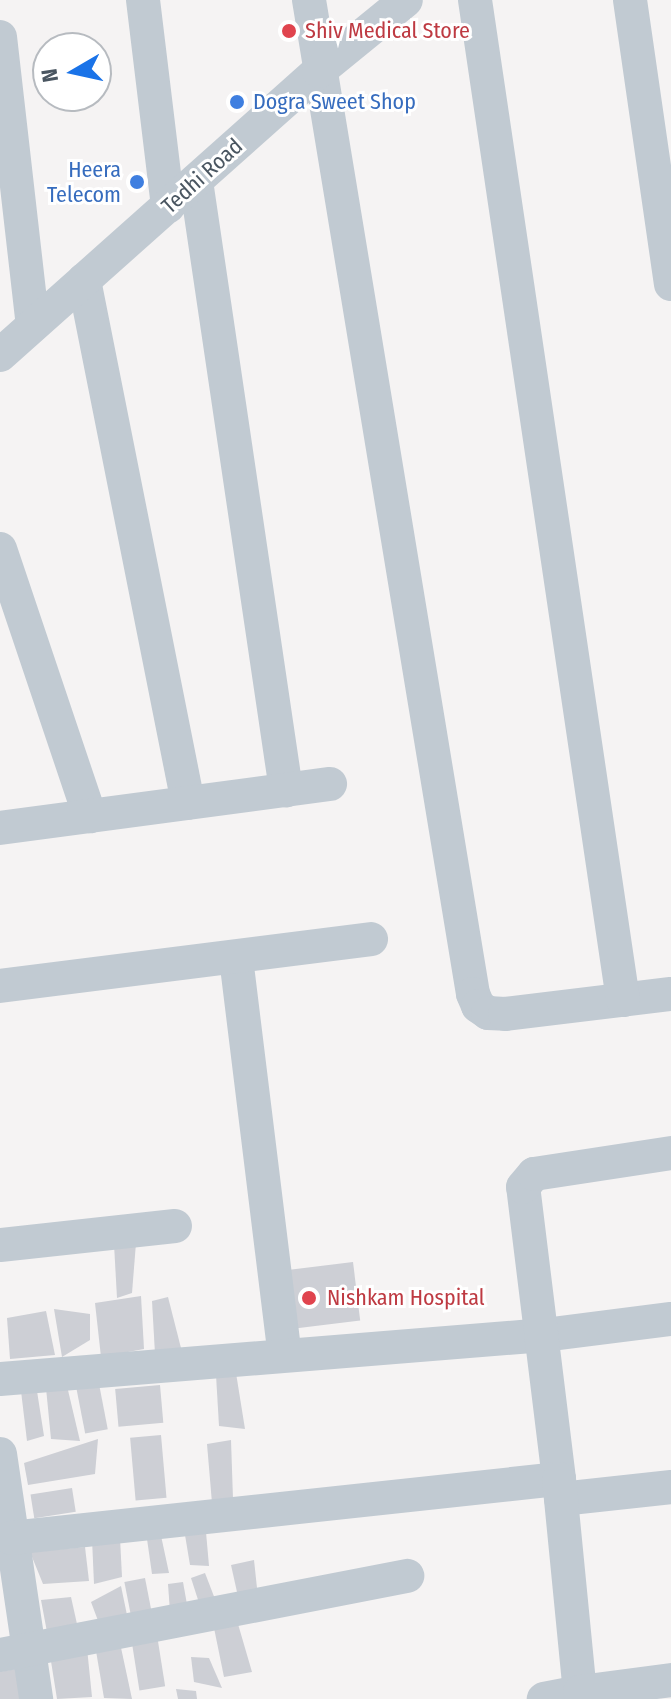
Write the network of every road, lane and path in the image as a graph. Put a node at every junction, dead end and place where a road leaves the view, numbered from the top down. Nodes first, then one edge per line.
1 (143, 0) edge
2 (309, 0) edge
3 (406, 0) edge
4 (475, 0) edge
5 (630, 0) edge
6 (0, 37) edge
7 (319, 71) junction
8 (196, 181) junction
9 (168, 206) junction
10 (84, 280) junction
11 (671, 284) edge
12 (33, 325) junction
13 (0, 355) edge
14 (0, 549) edge
15 (330, 784) dead end
16 (286, 790) junction
17 (188, 803) junction
18 (90, 816) junction
19 (0, 828) edge
20 (371, 939) dead end
21 (236, 958) junction
22 (0, 986) edge
23 (671, 994) edge
24 (623, 1000) junction
25 (671, 1153) edge
26 (175, 1226) dead end
27 (0, 1245) edge
28 (671, 1319) edge
29 (544, 1335) junction
30 (285, 1355) junction
31 (0, 1379) edge
32 (0, 1454) edge
33 (671, 1487) edge
34 (560, 1489) junction
35 (3, 1500) edge
36 (11, 1538) junction
37 (407, 1576) dead end
38 (14, 1653) edge
39 (671, 1680) edge
40 (580, 1696) edge
41 (36, 1699) edge
42 (544, 1699) edge

1 - 9 street
2 - 7 street
3 - 7 street, Tedhi Road
4 - 24 street
5 - 11 street
6 - 12 street
7 - 8 street, Tedhi Road
7 - 24 street
8 - 9 street, Tedhi Road
8 - 16 street
9 - 10 street, Tedhi Road
10 - 12 street, Tedhi Road
10 - 17 street
12 - 13 street, Tedhi Road
14 - 18 street
15 - 16 street
16 - 17 street
17 - 18 street
18 - 19 street
20 - 21 street
21 - 22 street
21 - 30 street
23 - 24 street
25 - 29 street
26 - 27 street
28 - 29 street
29 - 30 street
29 - 34 street
30 - 31 street
32 - 35 street
33 - 34 street
34 - 36 street
34 - 40 street
35 - 36 street
36 - 38 street
37 - 38 street
38 - 41 street
39 - 40 street
40 - 42 street

